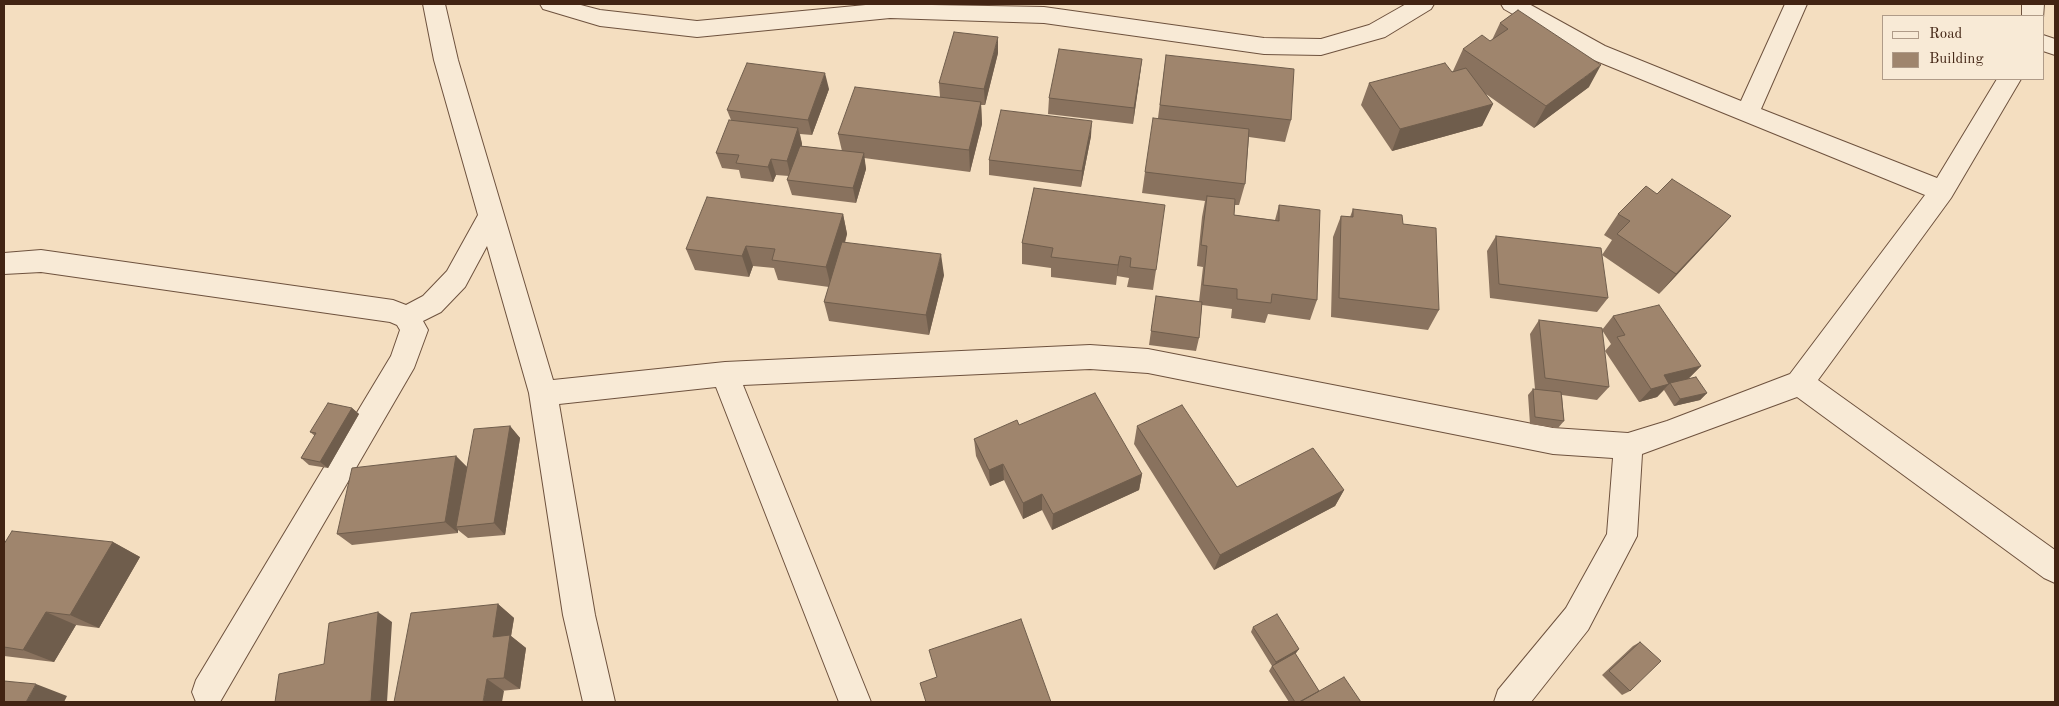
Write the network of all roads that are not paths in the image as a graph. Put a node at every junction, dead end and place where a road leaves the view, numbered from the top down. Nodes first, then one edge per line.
1 (434, 4) edge
2 (551, 4) edge
3 (1423, 4) edge
4 (1512, 4) edge
5 (1796, 4) edge
6 (1047, 9) edge
7 (605, 11) edge
8 (2008, 80) edge
9 (1748, 112) junction
10 (1942, 191) junction
11 (491, 215) junction
12 (4, 263) edge
13 (407, 317) junction
14 (725, 374) junction
15 (1800, 383) junction
16 (543, 393) junction
17 (1628, 446) junction
18 (2055, 568) edge
19 (208, 692) dead end
20 (598, 702) edge
21 (855, 702) edge
22 (1510, 702) edge

1 - 11 street
2 - 7 street
3 - 6 street
4 - 9 street
5 - 9 street
6 - 7 street
8 - 10 street
9 - 10 street
10 - 15 street
11 - 13 street
11 - 16 street
12 - 13 street
13 - 19 street
14 - 16 street
14 - 17 street
14 - 21 street
15 - 17 street
15 - 18 street
16 - 20 street
17 - 22 street

